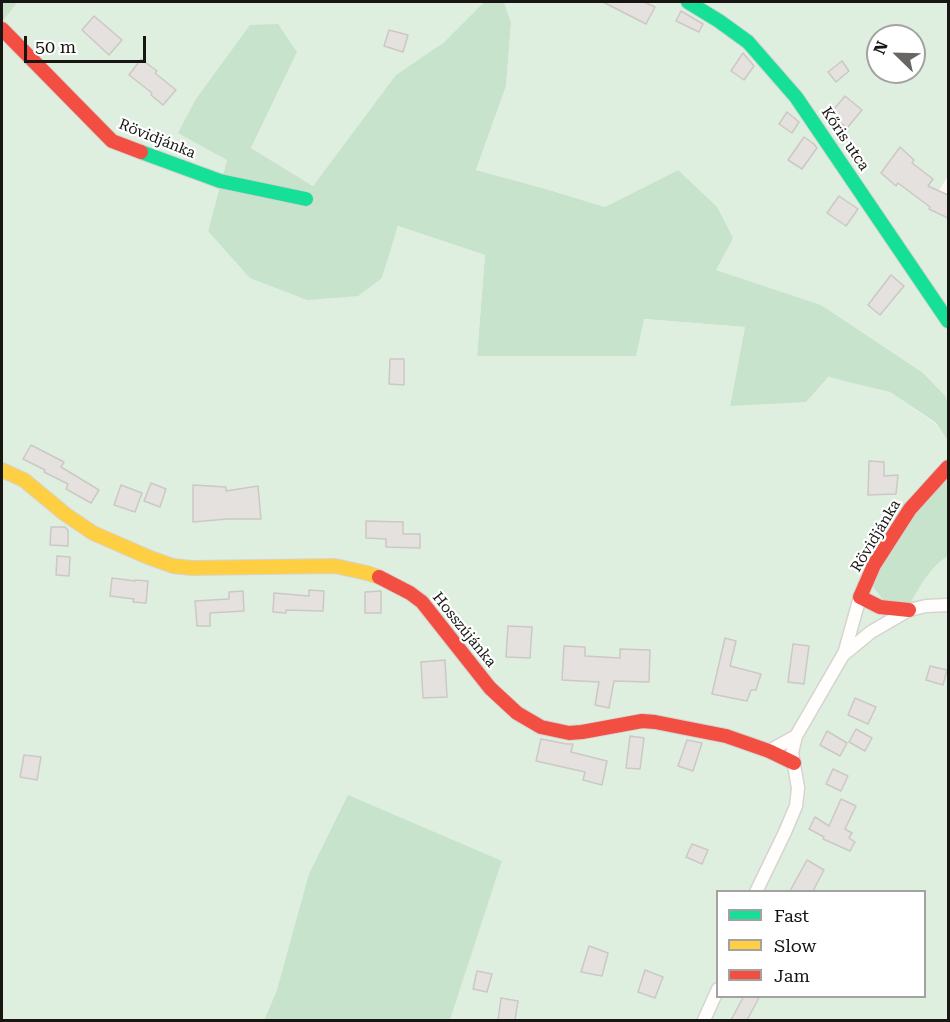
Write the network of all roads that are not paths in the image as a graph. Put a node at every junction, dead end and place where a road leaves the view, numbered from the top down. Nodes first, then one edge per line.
1 (688, 2) edge
2 (2, 29) edge
3 (306, 199) dead end
4 (948, 321) edge
5 (948, 467) edge
6 (2, 470) edge
7 (860, 597) junction
8 (948, 605) edge
9 (909, 610) junction
10 (843, 655) junction
11 (796, 736) junction
12 (769, 751) junction
13 (794, 763) junction
14 (756, 890) edge
15 (716, 991) edge
16 (704, 1020) edge

1 - 4 street, Kőris utca
2 - 3 street, Rövidjánka
5 - 7 street, Rövidjánka
6 - 12 street, Hosszújánka
7 - 9 street, Rövidjánka
7 - 10 street, Rövidjánka
8 - 9 street
9 - 10 street
10 - 11 street
11 - 12 street
11 - 13 street
12 - 13 street, Hosszújánka
13 - 14 street
15 - 16 street

